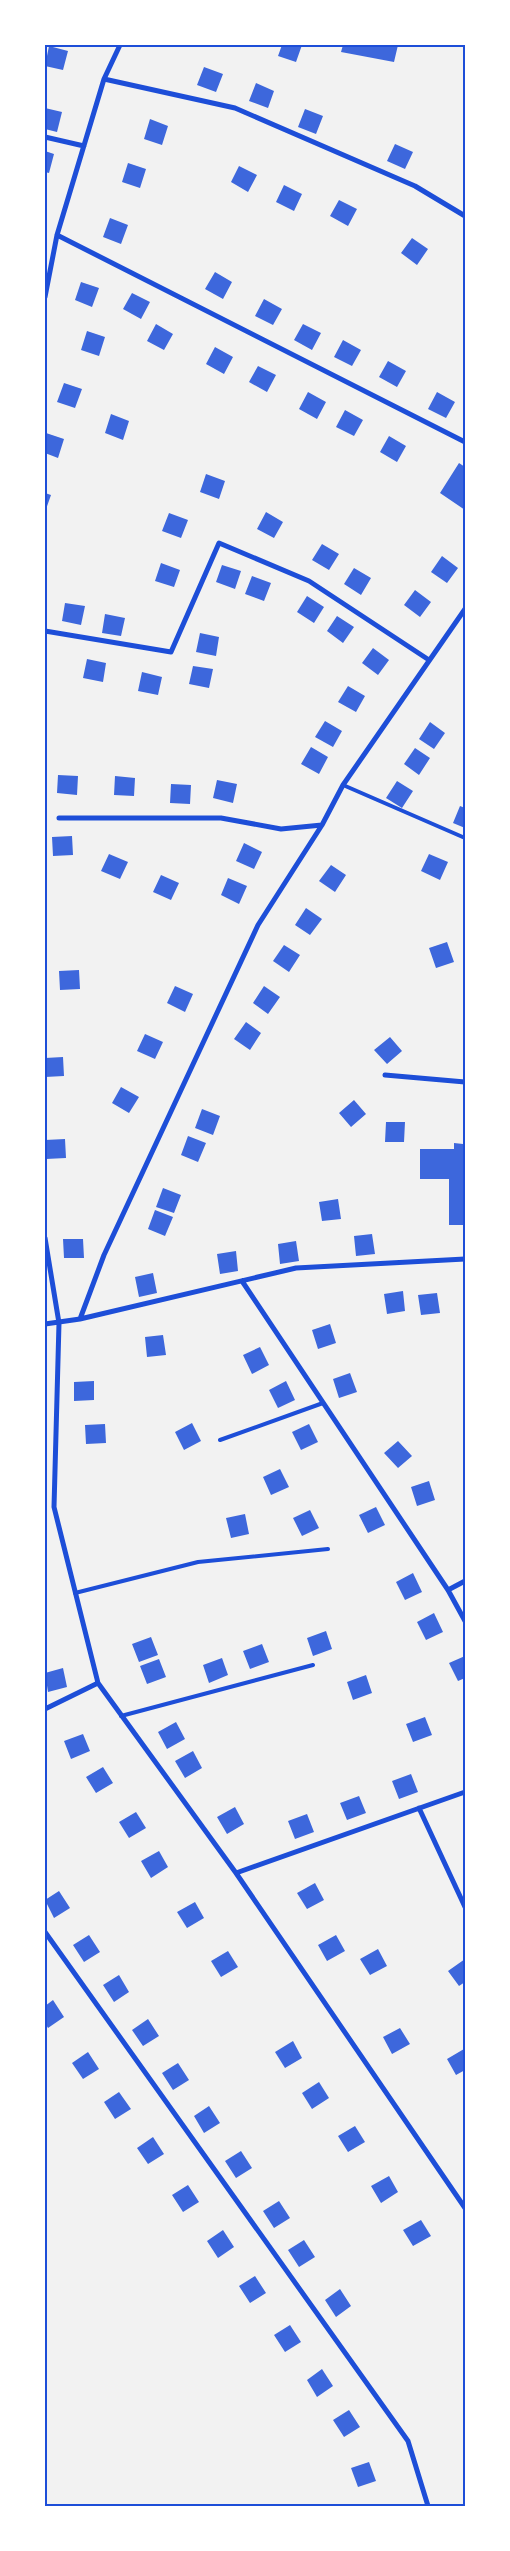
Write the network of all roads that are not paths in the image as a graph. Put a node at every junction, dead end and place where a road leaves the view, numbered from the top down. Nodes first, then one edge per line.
1 (120, 45) edge
2 (104, 79) junction
3 (45, 137) edge
4 (84, 146) junction
5 (465, 216) edge
6 (57, 235) junction
7 (45, 297) edge
8 (465, 442) edge
9 (465, 609) edge
10 (45, 632) edge
11 (430, 660) junction
12 (342, 785) junction
13 (59, 818) dead end
14 (322, 825) junction
15 (465, 838) edge
16 (385, 1075) dead end
17 (465, 1082) edge
18 (45, 1238) edge
19 (465, 1259) edge
20 (242, 1281) junction
21 (80, 1319) junction
22 (58, 1323) junction
23 (45, 1324) edge
24 (323, 1403) junction
25 (220, 1440) dead end
26 (328, 1549) dead end
27 (465, 1581) edge
28 (448, 1590) junction
29 (75, 1593) junction
30 (465, 1621) edge
31 (313, 1665) dead end
32 (98, 1683) junction
33 (45, 1709) edge
34 (121, 1716) junction
35 (465, 1792) edge
36 (419, 1808) junction
37 (236, 1873) junction
38 (465, 1907) edge
39 (45, 1932) edge
40 (465, 2208) edge
41 (428, 2506) edge

1 - 2 street
2 - 4 street
2 - 5 street
3 - 4 street
4 - 6 street
6 - 7 street
6 - 8 street
9 - 11 street
10 - 11 street
11 - 12 street
12 - 14 street
12 - 15 lane
13 - 14 street
14 - 21 street
16 - 17 street
18 - 22 street
19 - 20 street
20 - 21 street
20 - 24 street
21 - 22 street
22 - 23 street
22 - 29 street
24 - 25 lane
24 - 28 street
26 - 29 lane
27 - 28 street
28 - 30 street
29 - 32 street
31 - 34 lane
32 - 33 street
32 - 34 street
34 - 37 street
35 - 36 street
36 - 37 street
36 - 38 street
37 - 40 street
39 - 41 street

